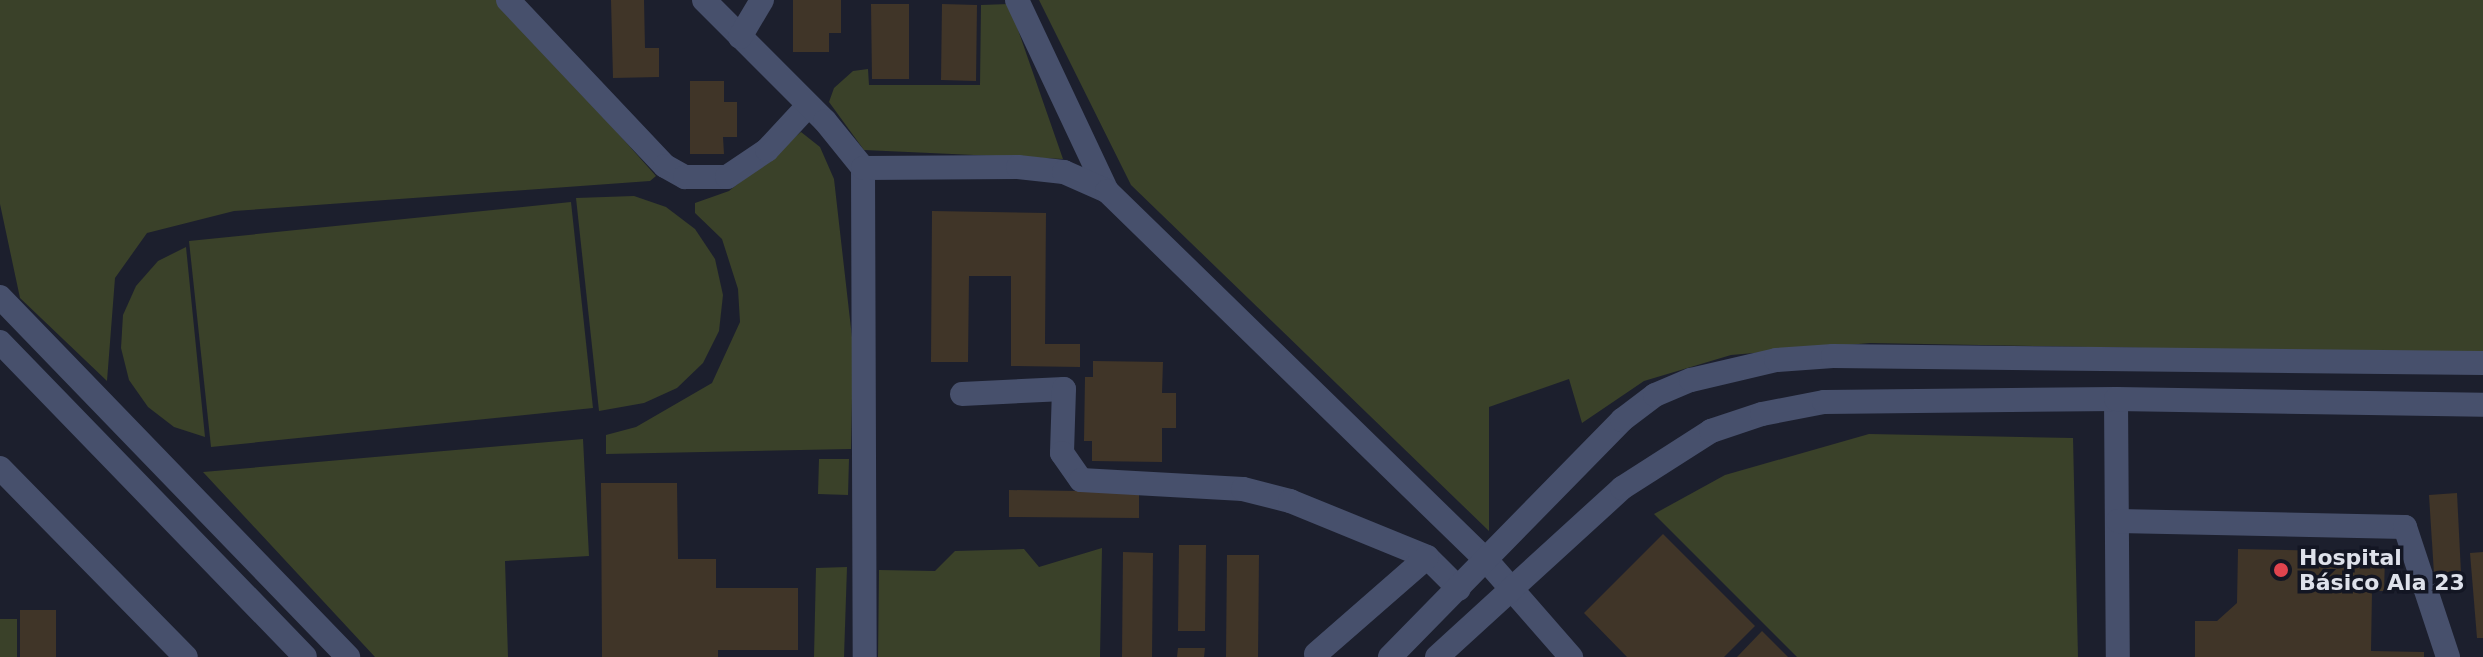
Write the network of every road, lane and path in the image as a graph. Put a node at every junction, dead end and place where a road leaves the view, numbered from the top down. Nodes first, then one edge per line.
1 (508, 0) edge
2 (704, 0) edge
3 (762, 0) edge
4 (1017, 0) edge
5 (740, 37) junction
6 (807, 107) junction
7 (863, 168) junction
8 (1107, 191) junction
9 (0, 297) edge
10 (0, 342) edge
11 (2483, 363) edge
12 (962, 394) dead end
13 (2116, 399) junction
14 (2483, 405) edge
15 (0, 468) edge
16 (2118, 521) junction
17 (1427, 557) junction
18 (1487, 561) junction
19 (1459, 589) junction
20 (1508, 589) junction
21 (1316, 654) dead end
22 (186, 657) edge
23 (305, 657) edge
24 (348, 657) edge
25 (865, 657) edge
26 (1390, 657) edge
27 (1437, 657) edge
28 (1571, 657) edge
29 (2118, 657) edge
30 (2448, 657) edge

1 - 6 lane
2 - 5 lane
3 - 5 lane
4 - 8 lane
5 - 6 lane
6 - 7 lane
7 - 8 lane
7 - 25 lane
8 - 18 lane
9 - 24 lane
10 - 23 lane
11 - 18 lane
12 - 17 lane
13 - 14 lane
13 - 16 lane
13 - 20 lane
15 - 22 lane
16 - 29 lane
16 - 30 lane
17 - 19 lane
17 - 21 lane
18 - 19 lane
18 - 20 lane
19 - 26 lane
20 - 27 lane
20 - 28 lane

